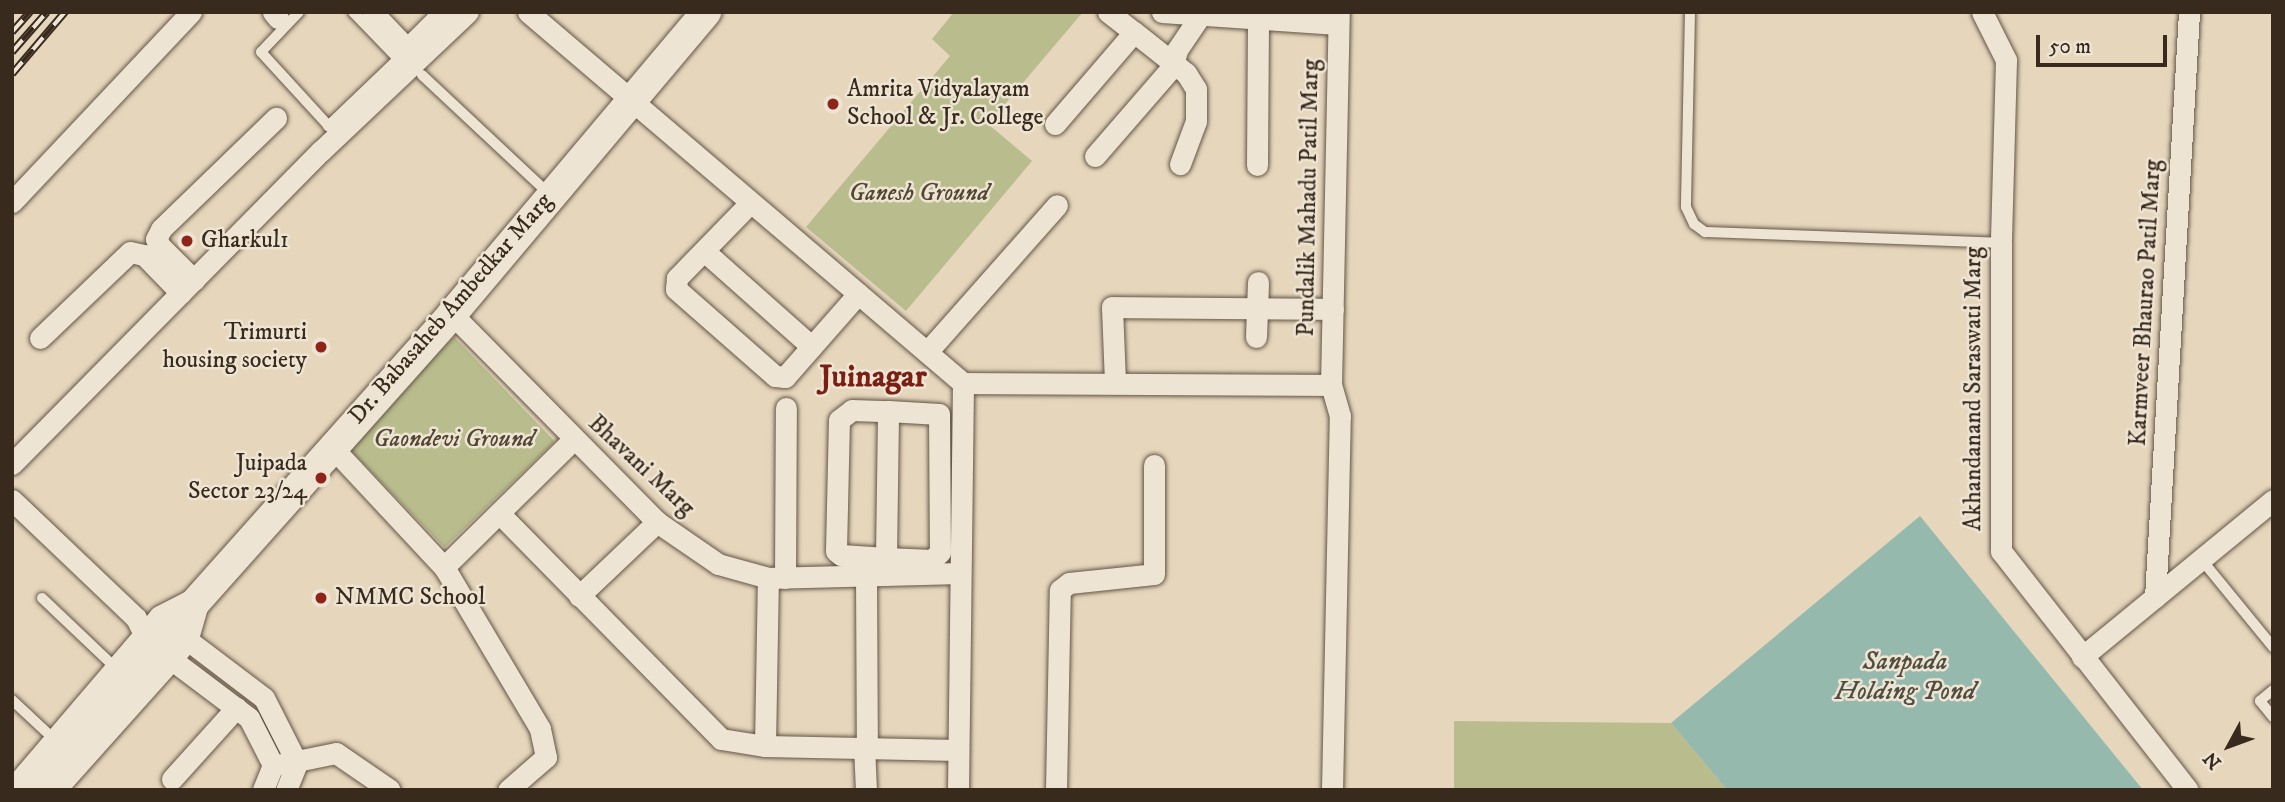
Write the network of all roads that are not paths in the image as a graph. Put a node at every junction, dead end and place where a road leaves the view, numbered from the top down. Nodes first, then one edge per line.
1 (191, 12) edge
2 (299, 12) edge
3 (353, 12) edge
4 (372, 12) edge
5 (444, 12) edge
6 (468, 12) edge
7 (528, 12) edge
8 (706, 12) edge
9 (1108, 12) edge
10 (1162, 12) edge
11 (1690, 12) edge
12 (1982, 12) edge
13 (2189, 12) edge
14 (1199, 17) junction
15 (1338, 18) edge
16 (1258, 20) junction
17 (1134, 32) junction
18 (410, 62) junction
19 (1173, 66) junction
20 (630, 101) junction
21 (276, 118) dead end
22 (1055, 124) dead end
23 (333, 131) junction
24 (1095, 156) dead end
25 (1180, 164) dead end
26 (1257, 165) dead end
27 (551, 195) junction
28 (12, 202) edge
29 (750, 202) junction
30 (1057, 205) dead end
31 (2001, 243) junction
32 (704, 251) junction
33 (1258, 282) dead end
34 (187, 286) junction
35 (858, 294) junction
36 (1257, 308) junction
37 (1332, 309) junction
38 (452, 314) junction
39 (1256, 337) dead end
40 (40, 338) dead end
41 (811, 347) junction
42 (927, 352) junction
43 (1115, 382) junction
44 (963, 383) junction
45 (1331, 385) junction
46 (786, 408) dead end
47 (888, 411) junction
48 (574, 439) junction
49 (331, 446) junction
50 (12, 464) edge
51 (1154, 465) dead end
52 (12, 500) edge
53 (2273, 500) edge
54 (499, 513) junction
55 (657, 522) junction
56 (2201, 559) junction
57 (444, 567) junction
58 (879, 569) junction
59 (961, 573) junction
60 (776, 578) junction
61 (579, 596) junction
62 (2155, 597) junction
63 (42, 598) dead end
64 (159, 635) junction
65 (2273, 647) edge
66 (2082, 657) junction
67 (120, 672) junction
68 (2273, 690) edge
69 (12, 700) edge
70 (236, 708) junction
71 (2273, 717) edge
72 (58, 743) junction
73 (866, 745) junction
74 (765, 746) junction
75 (958, 750) junction
76 (297, 763) junction
77 (273, 765) junction
78 (172, 779) dead end
79 (18, 790) edge
80 (50, 790) edge
81 (263, 790) edge
82 (286, 790) edge
83 (293, 790) edge
84 (390, 790) edge
85 (508, 790) edge
86 (866, 790) edge
87 (958, 790) edge
88 (1056, 790) edge
89 (1332, 790) edge
90 (2189, 790) edge

1 - 28 street
2 - 23 lane
3 - 18 lane
4 - 18 street
5 - 18 street
6 - 18 street
7 - 20 street
8 - 20 main road, Dr. Babasaheb Ambedkar Marg
9 - 17 street
10 - 14 street
11 - 31 lane
12 - 31 street, Akhandanand Saraswati Marg
13 - 62 street, Karmveer Bhaurao Patil Marg
14 - 16 street
14 - 19 street
15 - 16 street
15 - 37 street, Pundalik Mahadu Patil Marg
16 - 26 street
17 - 19 street
17 - 22 street
18 - 23 street
18 - 27 lane
19 - 24 street
19 - 25 street
20 - 27 main road, Dr. Babasaheb Ambedkar Marg
20 - 29 street
21 - 34 street
23 - 34 street
27 - 38 main road, Dr. Babasaheb Ambedkar Marg
29 - 32 street
29 - 35 street
30 - 42 street
31 - 66 street, Akhandanand Saraswati Marg
32 - 41 street
32 - 41 street
33 - 36 street
34 - 40 street
34 - 50 street
35 - 41 street
35 - 42 street
36 - 37 street
36 - 39 street
36 - 43 street
37 - 45 street, Pundalik Mahadu Patil Marg
38 - 48 street, Bhavani Marg
38 - 49 main road, Dr. Babasaheb Ambedkar Marg
42 - 44 street
43 - 44 street
43 - 45 street
44 - 59 street
45 - 89 street, Pundalik Mahadu Patil Marg
46 - 60 street
47 - 58 street
47 - 58 street
47 - 58 street
48 - 54 street
48 - 55 street, Bhavani Marg
49 - 57 street
49 - 64 main road, Dr. Babasaheb Ambedkar Marg
51 - 88 street
52 - 64 street
53 - 56 street
54 - 57 street
54 - 61 street
55 - 60 street, Bhavani Marg
55 - 61 street
56 - 62 street
56 - 65 lane
57 - 85 street
58 - 59 street, Bhavani Marg
58 - 60 street, Bhavani Marg
58 - 73 street
59 - 75 street
60 - 74 street
61 - 74 street
62 - 66 street
63 - 67 lane
64 - 67 main road, Dr. Babasaheb Ambedkar Marg
64 - 70 street
64 - 76 street
64 - 80 main road, Dr. Babasaheb Ambedkar Marg
66 - 90 street, Akhandanand Saraswati Marg
67 - 72 main road, Dr. Babasaheb Ambedkar Marg
68 - 71 lane
69 - 72 lane
70 - 77 street
70 - 78 street
72 - 79 main road, Dr. Babasaheb Ambedkar Marg
73 - 74 street
73 - 75 street
73 - 86 street
75 - 87 street
76 - 77 street
76 - 82 street
76 - 83 street
76 - 84 street
77 - 81 street

